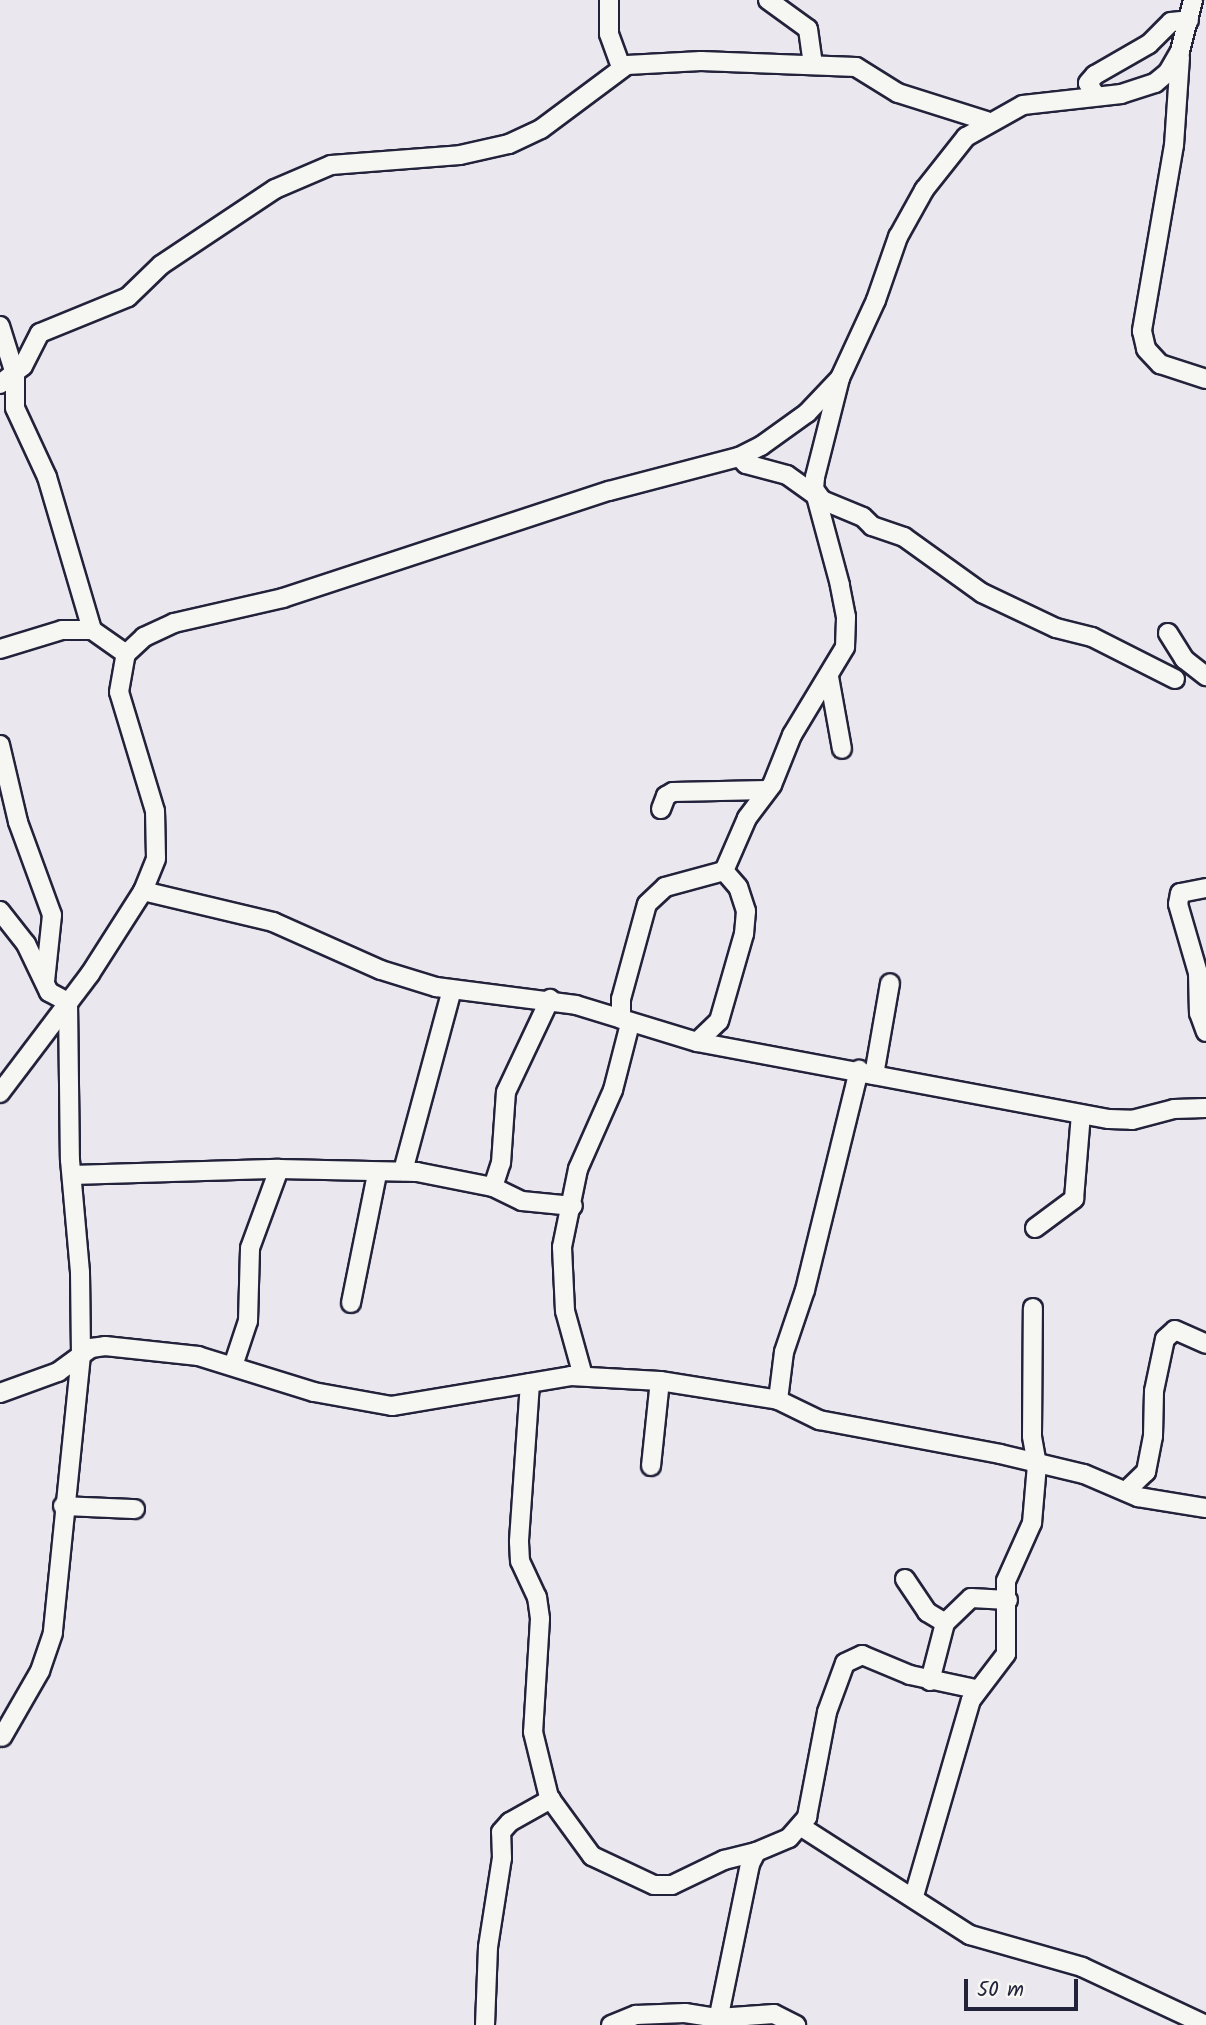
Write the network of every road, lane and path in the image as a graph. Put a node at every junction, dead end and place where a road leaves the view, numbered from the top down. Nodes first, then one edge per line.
1 (609, 0) edge
2 (768, 0) edge
3 (1195, 11) edge
4 (1180, 51) junction
5 (813, 65) junction
6 (621, 67) junction
7 (1096, 96) junction
8 (987, 121) junction
9 (0, 326) edge
10 (840, 378) junction
11 (7, 379) edge
12 (1206, 379) edge
13 (738, 457) junction
14 (819, 498) junction
15 (92, 629) junction
16 (1168, 633) dead end
17 (0, 649) edge
18 (126, 654) junction
19 (1206, 676) edge
20 (829, 677) junction
21 (1175, 679) dead end
22 (0, 745) edge
23 (842, 749) dead end
24 (767, 790) junction
25 (662, 809) dead end
26 (724, 871) junction
27 (1206, 888) edge
28 (143, 891) junction
29 (0, 911) edge
30 (45, 982) junction
31 (890, 983) dead end
32 (452, 990) junction
33 (550, 999) junction
34 (68, 1002) junction
35 (625, 1022) junction
36 (1206, 1032) edge
37 (697, 1042) junction
38 (866, 1072) junction
39 (0, 1093) edge
40 (1206, 1108) edge
41 (1081, 1114) junction
42 (279, 1169) junction
43 (403, 1171) junction
44 (377, 1174) junction
45 (72, 1175) junction
46 (493, 1187) junction
47 (572, 1206) junction
48 (1035, 1228) dead end
49 (351, 1303) dead end
50 (1033, 1308) dead end
51 (1206, 1344) edge
52 (81, 1355) junction
53 (233, 1366) junction
54 (583, 1376) junction
55 (660, 1381) junction
56 (530, 1383) junction
57 (0, 1393) edge
58 (778, 1400) junction
59 (1037, 1465) junction
60 (650, 1466) dead end
61 (1126, 1491) junction
62 (63, 1506) junction
63 (1206, 1508) edge
64 (135, 1509) dead end
65 (905, 1579) dead end
66 (1008, 1600) junction
67 (945, 1623) junction
68 (930, 1681) junction
69 (976, 1689) junction
70 (2, 1737) edge
71 (551, 1800) junction
72 (800, 1826) junction
73 (756, 1852) junction
74 (914, 1896) junction
75 (718, 2021) edge
76 (619, 2023) edge
77 (485, 2025) edge
78 (796, 2025) edge
79 (1206, 2025) edge

1 - 6 street
2 - 5 street
3 - 4 street
3 - 7 street
4 - 7 street
4 - 12 street
5 - 6 street
5 - 8 street
6 - 11 street
7 - 8 street
8 - 10 street
9 - 11 street
10 - 13 street
10 - 14 street
11 - 15 street
13 - 14 street
13 - 18 street
14 - 20 street
14 - 21 street
15 - 17 street
15 - 18 street
16 - 19 street
18 - 28 street
20 - 23 street
20 - 24 street
22 - 30 street
24 - 25 street
24 - 26 street
26 - 35 street
26 - 37 street
27 - 36 street
28 - 32 street
28 - 34 street
29 - 30 street
30 - 34 street
31 - 38 street
32 - 33 street
32 - 43 street
33 - 35 street
33 - 46 street
34 - 39 street
34 - 45 street
35 - 37 street
35 - 47 street
37 - 38 street
38 - 41 street
38 - 58 street
40 - 41 street
41 - 48 street
42 - 44 street
42 - 45 street
42 - 53 street
43 - 44 street
43 - 46 street
44 - 49 street
45 - 52 street
46 - 47 street
47 - 54 street
50 - 59 street
51 - 61 street
52 - 53 street
52 - 57 street
52 - 62 street
53 - 56 street
54 - 55 street
54 - 56 street
55 - 58 street
55 - 60 street
56 - 71 street
58 - 59 street
59 - 61 street
59 - 66 street
61 - 63 street
62 - 64 street
62 - 70 street
65 - 67 street
66 - 67 street
66 - 69 street
67 - 68 street
68 - 69 street
68 - 72 street
69 - 74 street
71 - 73 street
71 - 77 street
72 - 73 street
72 - 74 street
73 - 75 street
74 - 79 street
75 - 76 street
75 - 78 street

